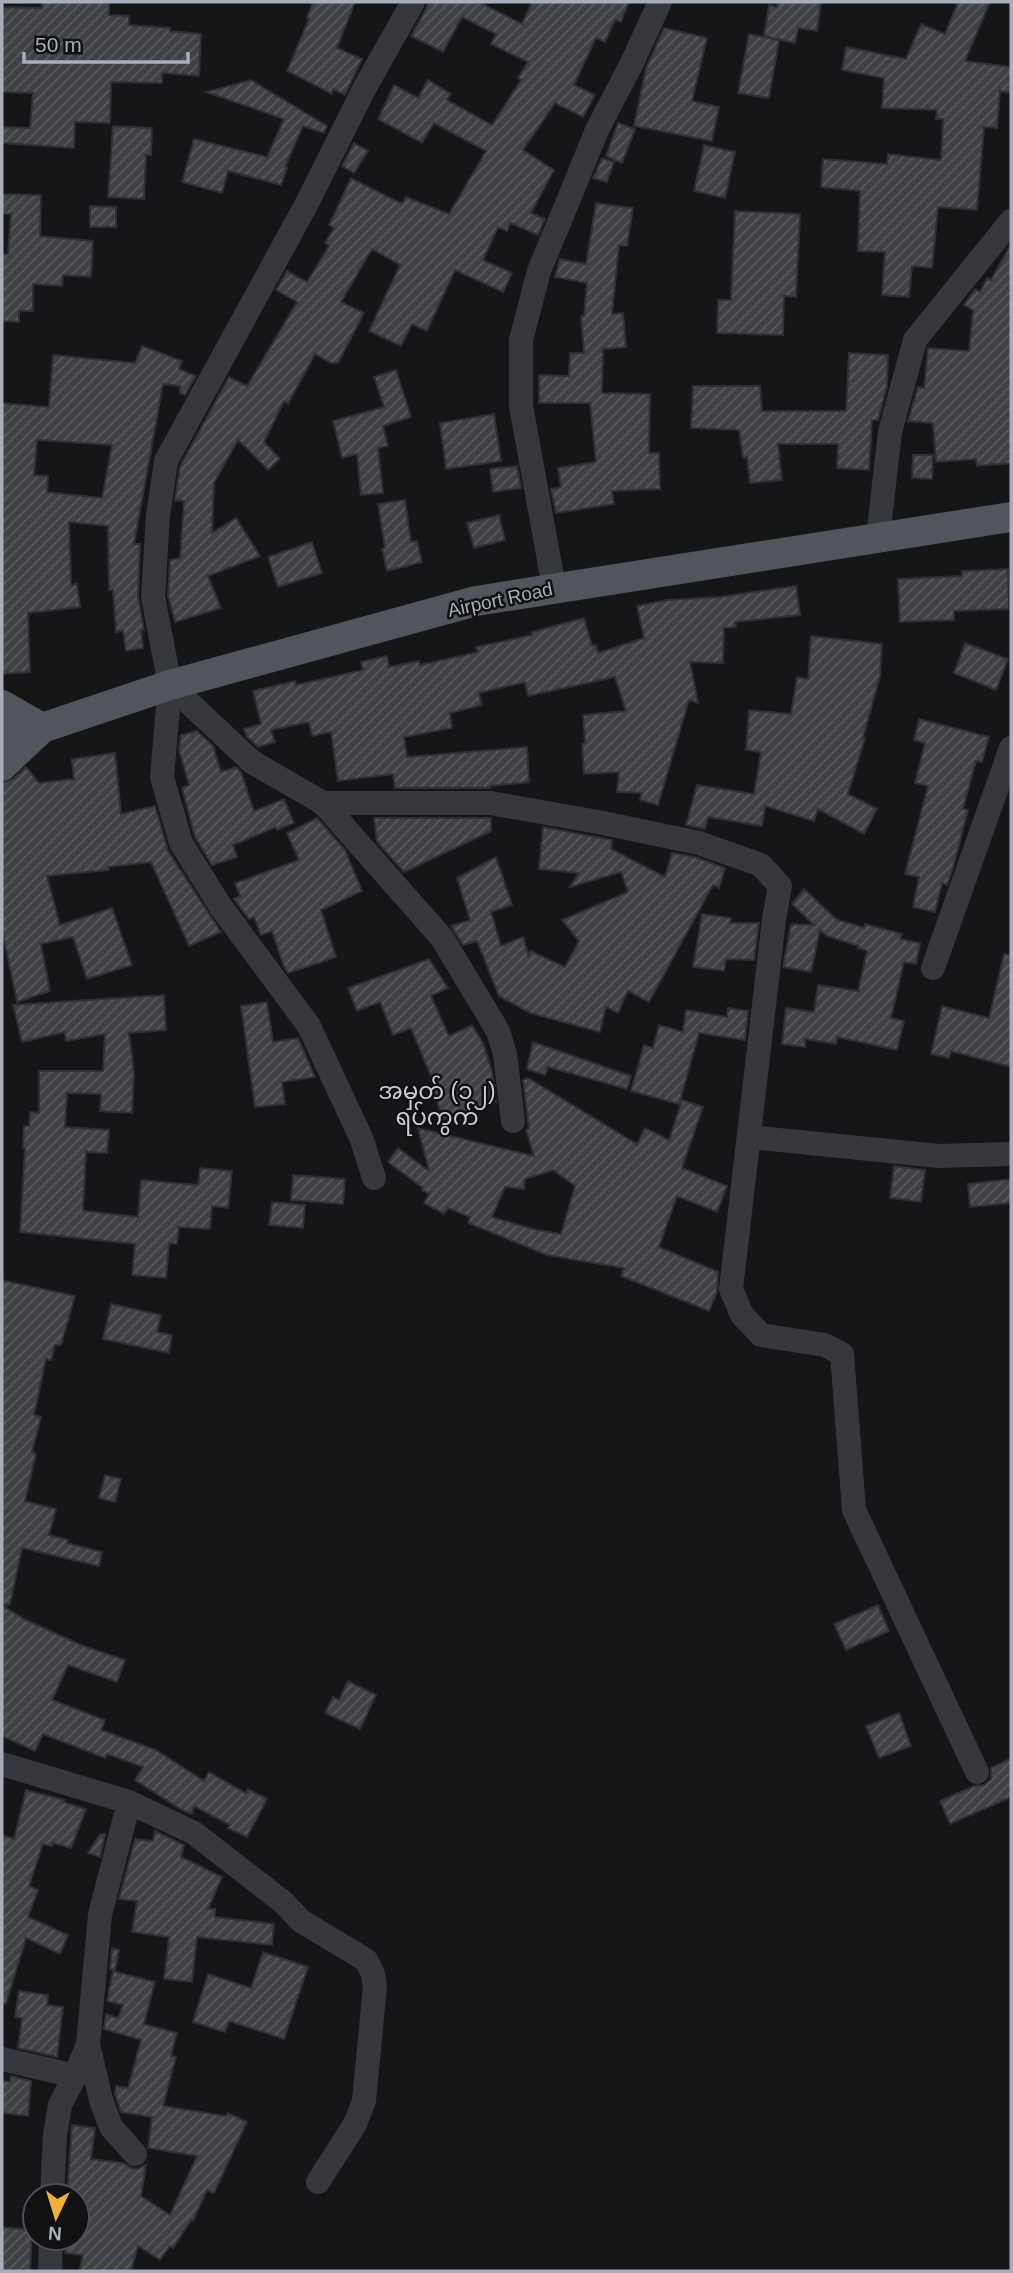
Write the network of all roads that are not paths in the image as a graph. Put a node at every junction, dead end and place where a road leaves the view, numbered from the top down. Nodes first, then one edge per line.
1 (413, 2) edge
2 (660, 2) edge
3 (1011, 221) edge
4 (1011, 517) edge
5 (878, 537) junction
6 (554, 587) junction
7 (170, 685) junction
8 (2, 705) edge
9 (42, 728) junction
10 (2, 737) edge
11 (1011, 748) edge
12 (2, 766) edge
13 (323, 803) junction
14 (933, 968) dead end
15 (513, 1121) dead end
16 (749, 1137) junction
17 (1011, 1154) edge
18 (374, 1178) dead end
19 (2, 1764) edge
20 (977, 1772) dead end
21 (129, 1802) junction
22 (89, 2044) junction
23 (2, 2059) edge
24 (75, 2076) junction
25 (135, 2154) dead end
26 (53, 2182) edge
27 (318, 2182) dead end
28 (51, 2252) edge
29 (50, 2271) edge

1 - 7 street
2 - 6 street
3 - 5 street
4 - 5 main road, Airport Road
5 - 6 main road, Airport Road
6 - 7 main road, Airport Road
7 - 9 main road, Airport Road
7 - 13 street
7 - 18 street
8 - 9 main road
9 - 10 main road, Airport Road
9 - 12 main road
11 - 14 street
13 - 15 street
13 - 16 street
16 - 17 street
16 - 20 street
19 - 21 street
21 - 22 street
21 - 27 street
22 - 24 street
22 - 25 street
23 - 24 street
24 - 26 street
28 - 29 street

